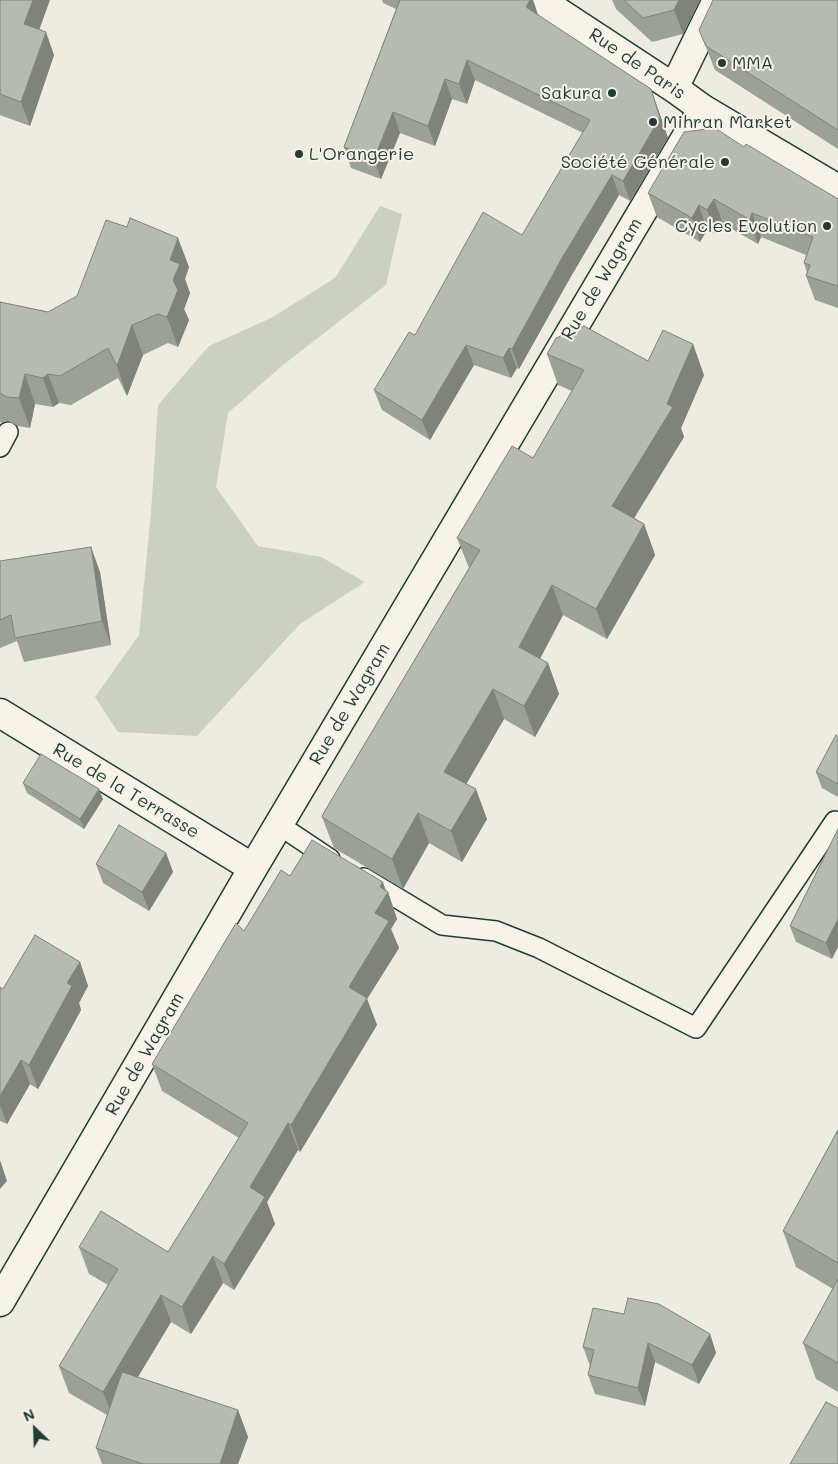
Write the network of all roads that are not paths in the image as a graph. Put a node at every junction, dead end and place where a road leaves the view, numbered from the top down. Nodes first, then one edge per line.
1 (540, 0) edge
2 (717, 0) edge
3 (674, 88) junction
4 (703, 109) junction
5 (838, 189) edge
6 (0, 713) edge
7 (835, 821) dead end
8 (279, 825) junction
9 (253, 868) junction
10 (0, 1302) edge

1 - 3 street, Rue de Paris
2 - 3 street
3 - 4 street, Rue de Paris
4 - 5 street, Rue de Paris
4 - 8 street, Rue de Wagram
6 - 9 street, Rue de la Terrasse
7 - 8 lane
8 - 9 street, Rue de Wagram
9 - 10 street, Rue de Wagram

